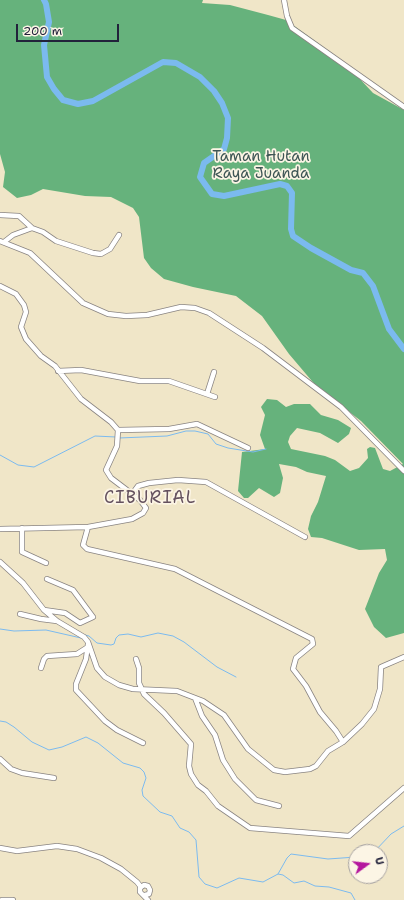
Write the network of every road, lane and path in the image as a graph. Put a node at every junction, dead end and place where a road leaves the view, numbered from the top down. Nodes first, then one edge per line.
1 (284, 0) edge
2 (404, 107) edge
3 (0, 215) edge
4 (32, 228) junction
5 (119, 235) dead end
6 (2, 242) edge
7 (0, 286) edge
8 (58, 371) junction
9 (214, 372) dead end
10 (208, 394) junction
11 (215, 397) dead end
12 (118, 430) junction
13 (248, 448) dead end
14 (404, 471) edge
15 (132, 494) junction
16 (88, 527) junction
17 (22, 528) junction
18 (0, 529) edge
19 (305, 537) dead end
20 (0, 562) edge
21 (46, 563) dead end
22 (47, 579) dead end
23 (44, 610) junction
24 (20, 614) dead end
25 (57, 621) junction
26 (88, 645) junction
27 (404, 657) edge
28 (136, 659) dead end
29 (42, 668) dead end
30 (141, 689) junction
31 (195, 698) junction
32 (342, 742) junction
33 (143, 743) dead end
34 (0, 759) edge
35 (54, 778) dead end
36 (404, 788) edge
37 (279, 806) dead end
38 (0, 848) edge
39 (141, 887) junction
40 (147, 898) edge
41 (2, 900) edge
42 (13, 900) edge

1 - 2 street
3 - 4 street
4 - 5 street
4 - 6 street
6 - 14 street
7 - 8 street
8 - 10 street
8 - 12 street
9 - 10 street
10 - 11 street
12 - 13 street
12 - 15 street
15 - 16 street
15 - 19 street
16 - 17 street
16 - 32 street
17 - 18 street
17 - 21 street
20 - 23 street
22 - 23 street
23 - 25 street
24 - 25 street
25 - 26 street
26 - 29 street
26 - 30 street
26 - 33 street
27 - 32 street
28 - 30 street
30 - 31 street
30 - 36 street
31 - 32 street
31 - 37 street
34 - 35 street
38 - 39 street
39 - 40 street
39 - 40 street
41 - 42 street

